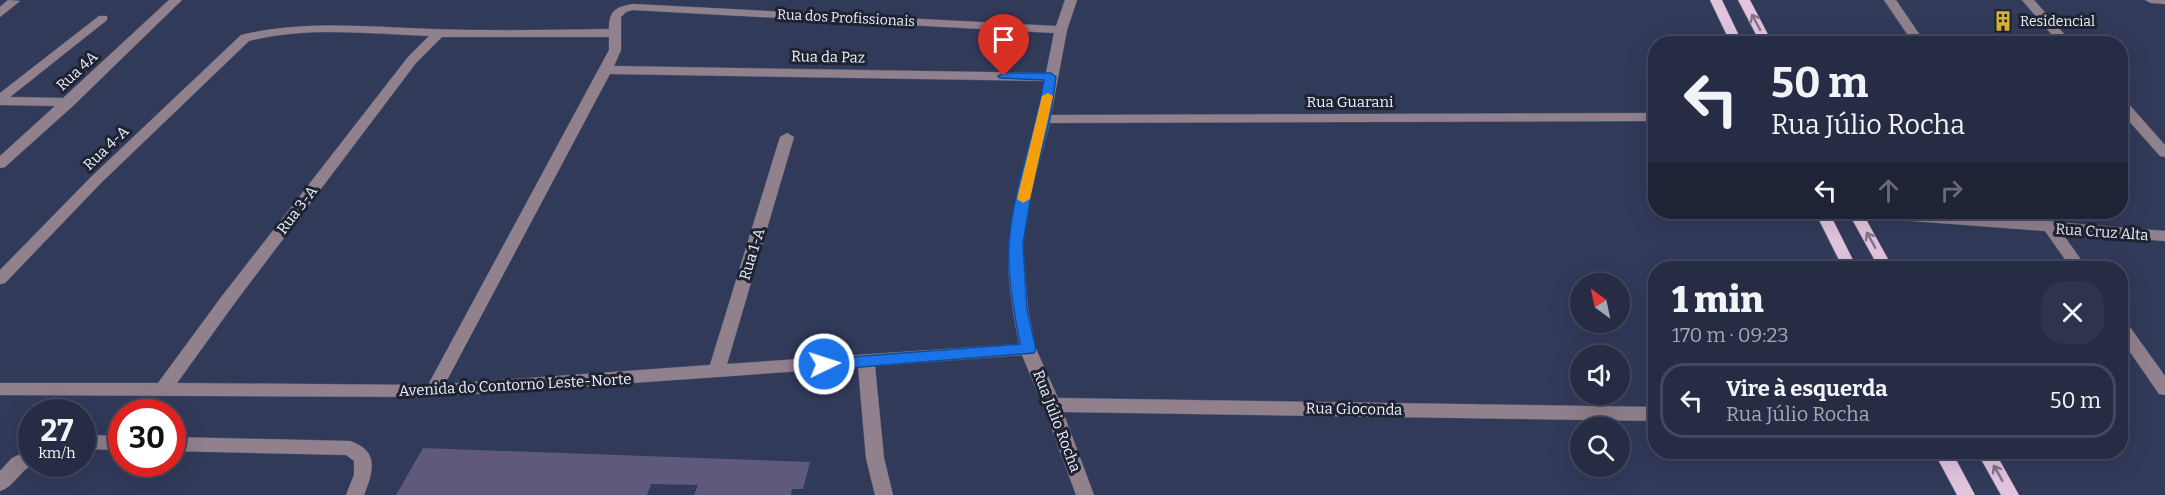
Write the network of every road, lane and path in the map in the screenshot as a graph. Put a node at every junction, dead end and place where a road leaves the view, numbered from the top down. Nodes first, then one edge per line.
1 (176, 0) edge
2 (1071, 0) edge
3 (1716, 0) edge
4 (1744, 0) edge
5 (1890, 0) edge
6 (2028, 0) edge
7 (2151, 0) edge
8 (14, 1) edge
9 (2165, 1) edge
10 (0, 13) edge
11 (103, 18) dead end
12 (1061, 30) junction
13 (615, 33) junction
14 (438, 34) junction
15 (1733, 36) edge
16 (1763, 36) edge
17 (1915, 36) edge
18 (2060, 36) edge
19 (606, 70) junction
20 (1051, 77) junction
21 (0, 100) edge
22 (69, 102) junction
23 (2128, 112) edge
24 (1648, 117) edge
25 (1044, 119) junction
26 (787, 137) dead end
27 (2165, 153) edge
28 (0, 164) edge
29 (1826, 219) edge
30 (1861, 219) edge
31 (1937, 219) edge
32 (2044, 219) edge
33 (2051, 229) junction
34 (2165, 236) edge
35 (1846, 261) edge
36 (1883, 261) edge
37 (2074, 261) edge
38 (0, 279) edge
39 (2128, 337) edge
40 (1029, 349) junction
41 (866, 362) junction
42 (717, 371) junction
43 (0, 389) edge
44 (2165, 389) edge
45 (162, 391) junction
46 (433, 391) junction
47 (1052, 405) junction
48 (1648, 414) edge
49 (186, 444) edge
50 (1947, 459) edge
51 (1990, 459) edge
52 (18, 463) edge
53 (0, 484) edge
54 (355, 495) edge
55 (884, 495) edge
56 (1085, 495) edge
57 (1966, 495) edge
58 (2010, 495) edge

1 - 22 street, Rua 4A
2 - 12 street, Rua Júlio Rocha
3 - 15 main road
16 -> 4 main road
5 - 17 street
6 - 18 street
7 - 9 street
8 - 10 street
11 - 21 street
12 - 13 street, Rua dos Profissionais
12 - 20 street, Rua Júlio Rocha
13 - 14 street
13 - 19 street, Rua dos Profissionais
14 - 38 street, Rua 4-A
14 - 45 street, Rua 3-A
19 - 20 street, Rua da Paz
19 - 46 street, Rua dos Profissionais
20 - 25 street, Rua Júlio Rocha
21 - 22 street
22 - 28 street, Rua 4A
23 - 27 street
24 - 25 street, Rua Guarani
25 - 40 street, Rua Júlio Rocha
26 - 42 street, Rua 1-A
29 - 35 main road
36 -> 30 main road
31 - 33 street, Rua Cruz Alta
32 - 33 street
33 - 34 street, Rua Cruz Alta
33 - 37 street
39 - 44 street
40 - 41 street, Avenida do Contorno Leste-Norte
40 - 47 street, Rua Júlio Rocha
41 - 42 street, Avenida do Contorno Leste-Norte
41 - 55 street
42 - 46 street, Avenida do Contorno Leste-Norte
43 - 45 street, Avenida do Contorno Leste-Norte
45 - 46 street, Avenida do Contorno Leste-Norte
47 - 48 street, Rua Gioconda
47 - 56 street, Rua Júlio Rocha
49 - 54 street
50 - 57 main road
58 -> 51 main road
52 - 53 street

